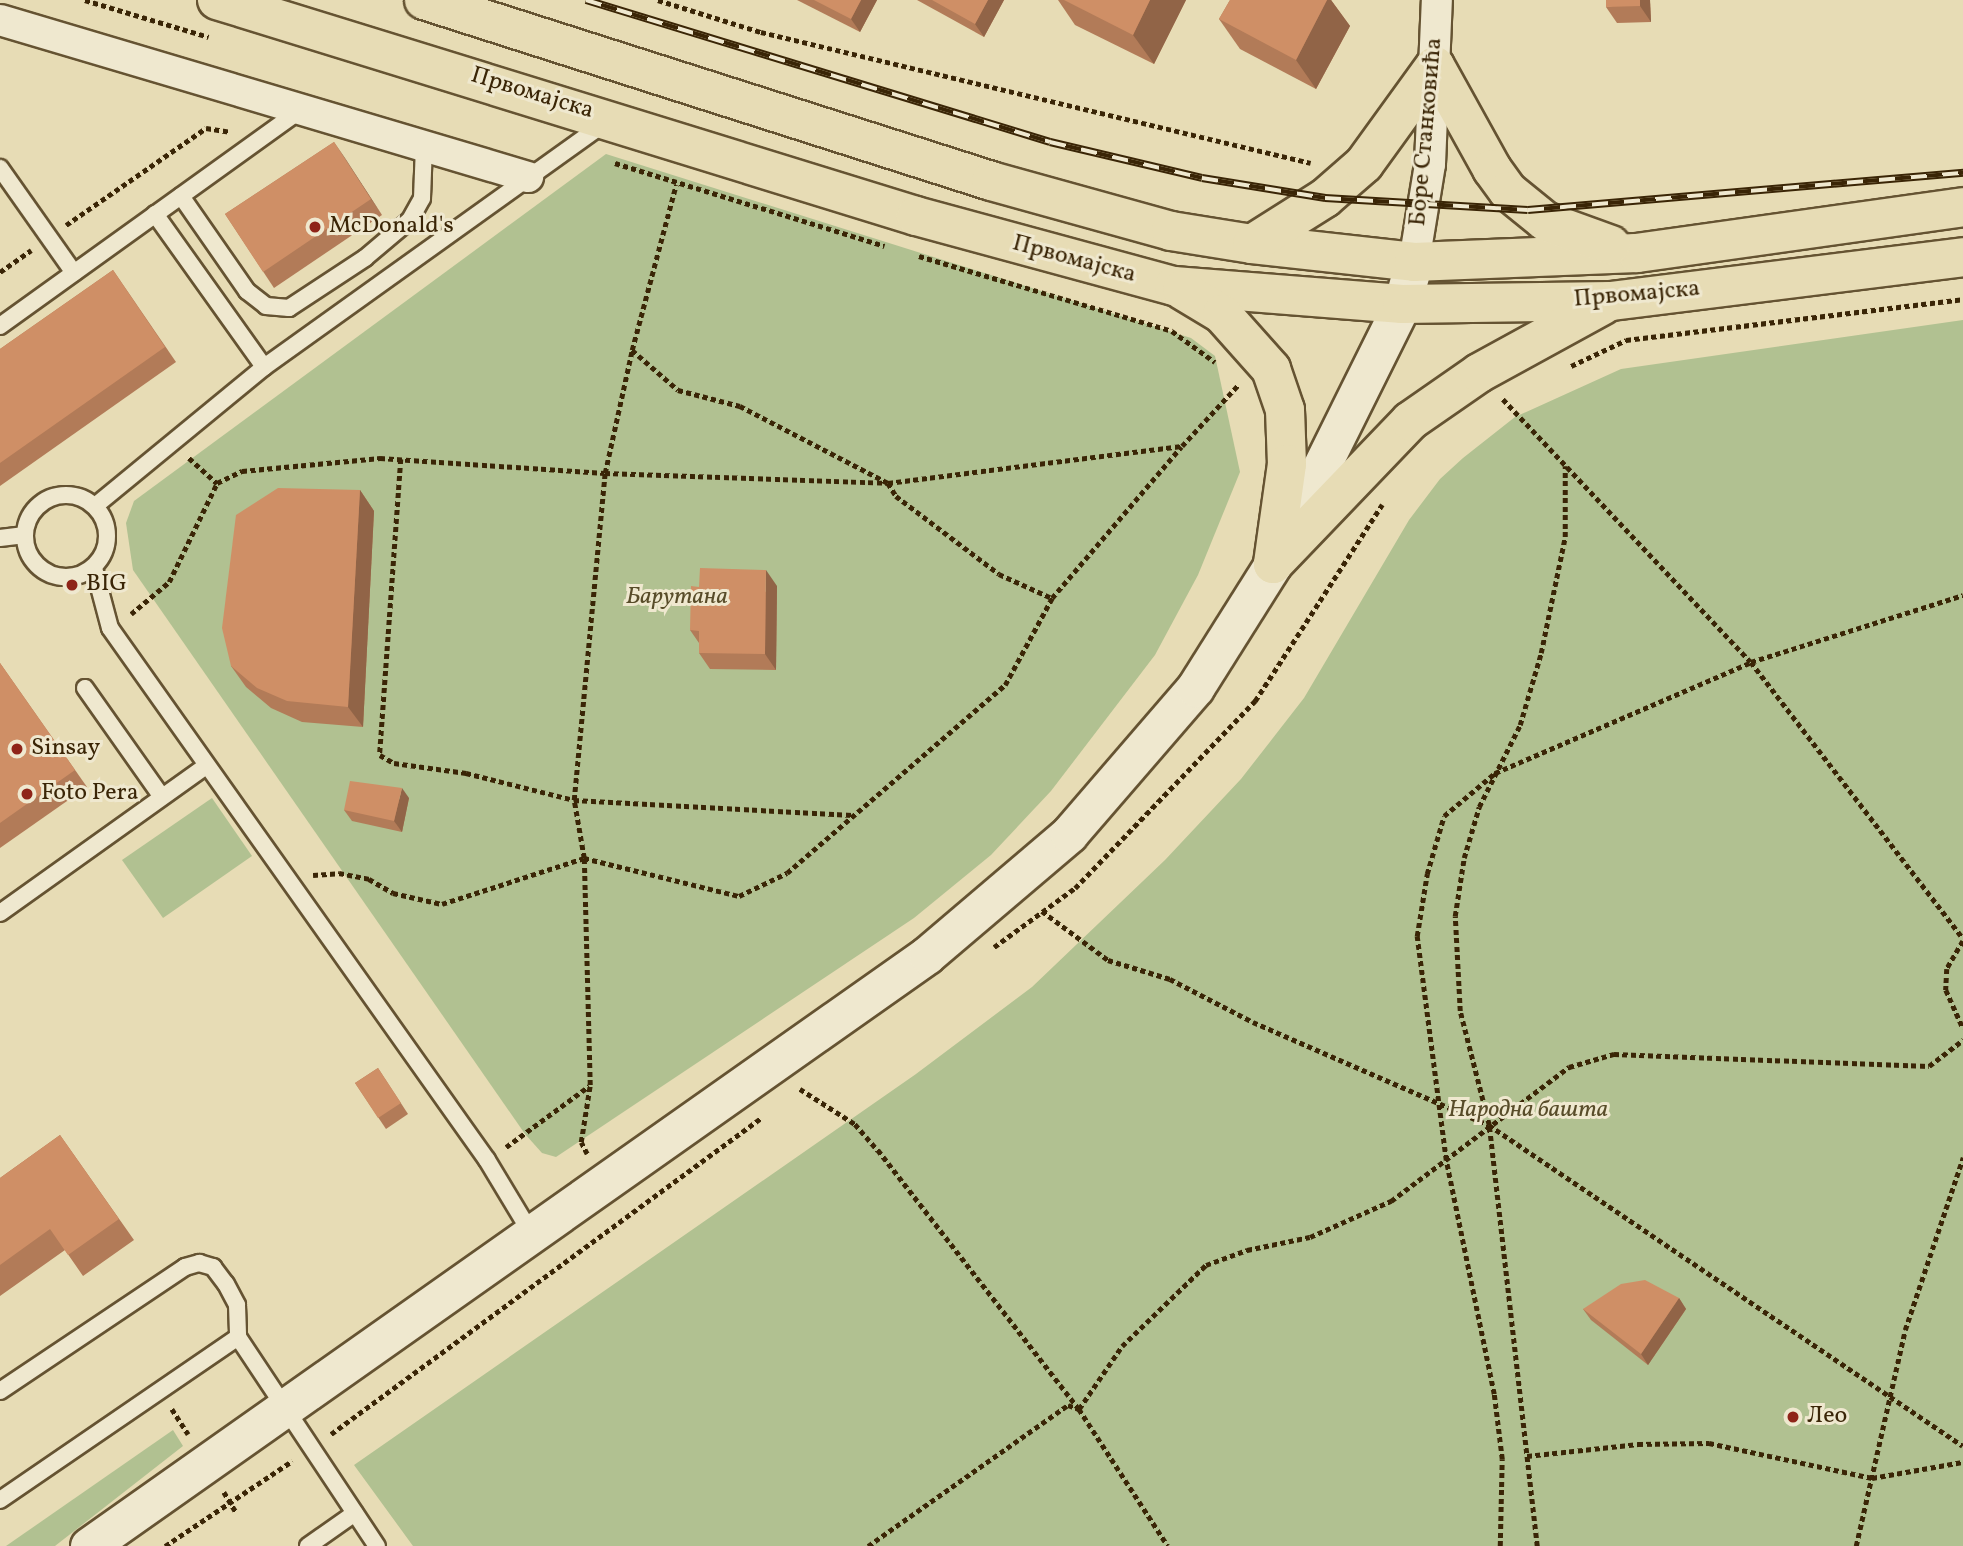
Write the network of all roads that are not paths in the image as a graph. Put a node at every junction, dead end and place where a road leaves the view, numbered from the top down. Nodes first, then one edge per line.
1 (217, 0) edge
2 (424, 0) edge
3 (1437, 0) edge
4 (0, 20) edge
5 (1435, 66) junction
6 (301, 110) junction
7 (612, 118) junction
8 (424, 146) junction
9 (0, 168) edge
10 (528, 177) junction
11 (181, 196) junction
12 (1963, 207) edge
13 (155, 214) junction
14 (1252, 244) junction
15 (1637, 253) junction
16 (1963, 257) edge
17 (1414, 262) junction
18 (74, 273) junction
19 (1174, 286) junction
20 (1611, 301) junction
21 (1402, 304) junction
22 (0, 326) edge
23 (264, 367) junction
24 (96, 506) junction
25 (25, 535) junction
26 (0, 538) edge
27 (1273, 564) junction
28 (94, 568) junction
29 (85, 688) dead end
30 (205, 766) junction
31 (162, 797) junction
32 (0, 913) edge
33 (531, 1233) junction
34 (237, 1337) junction
35 (0, 1391) edge
36 (285, 1409) junction
37 (0, 1500) edge
38 (355, 1513) junction
39 (89, 1546) edge
40 (308, 1546) edge
41 (377, 1546) edge

1 - 7 main road, Првомајска
2 - 14 main road, Првомајска
3 - 5 street, Боре Станковића
4 - 6 street
5 - 14 main road
5 - 15 main road
5 - 17 street, Боре Станковића
6 - 8 street
6 - 11 lane
7 - 10 lane
7 - 19 main road, Првомајска
8 - 10 street
8 - 11 lane
9 - 18 lane
10 - 23 lane
11 - 13 lane
12 - 15 main road, Првомајска
13 - 18 lane
13 - 23 lane
14 - 17 main road, Првомајска
15 - 17 main road, Првомајска
16 - 20 main road, Првомајска
17 - 21 street, Боре Станковића
18 - 22 lane
19 - 21 main road, Првомајска
19 - 27 main road
20 - 21 main road, Првомајска
20 - 27 main road
21 - 27 street, Боре Станковића
23 - 24 lane
24 - 25 lane
24 - 28 lane
25 - 26 lane
25 - 28 lane
27 - 33 street, Боре Станковића
28 - 30 lane
29 - 31 lane
30 - 31 lane
30 - 33 lane
31 - 32 lane
33 - 36 street, Боре Станковића
34 - 35 lane
34 - 36 lane
34 - 37 lane
36 - 38 lane
36 - 39 street, Боре Станковића
38 - 40 lane
38 - 41 lane

